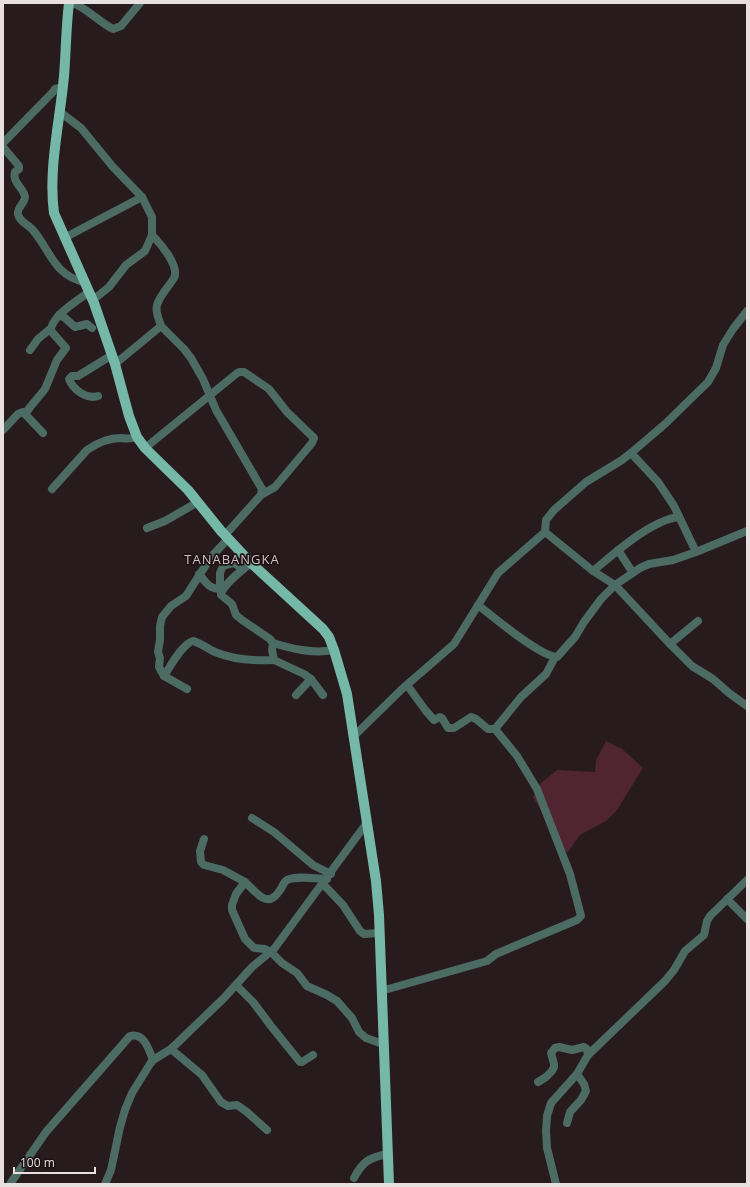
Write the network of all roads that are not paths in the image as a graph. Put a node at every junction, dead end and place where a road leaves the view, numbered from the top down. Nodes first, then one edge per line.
1 (69, 3) edge
2 (140, 3) edge
3 (63, 87) junction
4 (60, 112) junction
5 (3, 143) edge
6 (3, 147) edge
7 (142, 197) junction
8 (152, 235) junction
9 (64, 238) junction
10 (84, 282) junction
11 (91, 296) junction
12 (747, 311) edge
13 (59, 315) junction
14 (736, 324) junction
15 (747, 325) edge
16 (161, 326) junction
17 (92, 328) dead end
18 (50, 329) junction
19 (30, 350) dead end
20 (113, 360) junction
21 (209, 395) junction
22 (98, 396) dead end
23 (25, 414) junction
24 (3, 430) edge
25 (43, 433) dead end
26 (138, 437) junction
27 (145, 448) junction
28 (631, 453) junction
29 (52, 490) dead end
30 (261, 495) junction
31 (198, 502) junction
32 (679, 517) junction
33 (147, 528) dead end
34 (747, 531) edge
35 (544, 532) junction
36 (227, 537) junction
37 (618, 550) junction
38 (696, 552) junction
39 (251, 563) junction
40 (243, 570) junction
41 (593, 571) junction
42 (633, 573) junction
43 (199, 574) junction
44 (615, 585) junction
45 (221, 589) junction
46 (478, 605) junction
47 (698, 621) dead end
48 (273, 643) junction
49 (670, 644) junction
50 (334, 650) junction
51 (555, 657) junction
52 (274, 660) junction
53 (164, 676) junction
54 (311, 679) junction
55 (407, 685) junction
56 (187, 689) dead end
57 (296, 695) dead end
58 (323, 695) dead end
59 (747, 706) edge
60 (494, 729) junction
61 (353, 737) junction
62 (252, 818) dead end
63 (366, 824) junction
64 (204, 840) dead end
65 (327, 879) junction
66 (747, 880) edge
67 (245, 882) junction
68 (727, 899) junction
69 (747, 919) edge
70 (379, 934) junction
71 (271, 952) junction
72 (236, 985) junction
73 (381, 991) junction
74 (383, 1044) junction
75 (171, 1049) junction
76 (313, 1055) dead end
77 (588, 1055) junction
78 (153, 1060) junction
79 (577, 1074) junction
80 (538, 1082) dead end
81 (567, 1123) dead end
82 (267, 1130) dead end
83 (387, 1154) junction
84 (354, 1178) dead end
85 (10, 1184) edge
86 (105, 1184) edge
87 (389, 1184) edge
88 (556, 1184) edge

1 - 2 street
1 - 3 main road
3 - 4 main road
3 - 5 street
4 - 7 street
4 - 9 main road
6 - 10 street
7 - 8 street
7 - 9 street
8 - 11 street
8 - 16 street
9 - 10 main road
10 - 11 main road
11 - 13 street
11 - 20 main road
12 - 14 street
13 - 17 street
13 - 18 street
14 - 15 street
14 - 28 street
16 - 20 street
16 - 21 street
18 - 19 street
18 - 23 street
20 - 22 street
20 - 26 main road
21 - 27 street
21 - 30 street
21 - 30 street
23 - 24 street
23 - 25 street
26 - 27 main road
26 - 29 street
27 - 31 main road
28 - 32 street
28 - 35 street
30 - 36 street
31 - 33 street
31 - 36 main road
32 - 37 street
32 - 38 street
34 - 38 street
35 - 41 street
35 - 46 street
36 - 39 main road
36 - 43 street
37 - 41 street
37 - 42 street
38 - 42 street
39 - 40 street
39 - 50 main road
40 - 45 street
40 - 45 street
41 - 44 street
42 - 44 street
43 - 45 street
43 - 53 street
44 - 49 street
44 - 51 street
45 - 48 street
46 - 51 street
46 - 55 street
47 - 49 street
48 - 50 street
48 - 52 street
49 - 59 street
50 - 61 main road
51 - 60 street
52 - 53 street
52 - 54 street
53 - 56 street
54 - 57 street
54 - 58 street
55 - 60 street
55 - 61 street
60 - 73 street
61 - 63 main road
62 - 65 street
63 - 65 street
63 - 70 main road
64 - 67 street
65 - 67 street
65 - 70 street
65 - 71 street
66 - 68 street
67 - 71 street
68 - 69 street
68 - 77 street
70 - 73 main road
71 - 72 street
71 - 74 street
72 - 75 street
72 - 76 street
73 - 74 main road
74 - 83 main road
75 - 78 street
75 - 82 street
77 - 79 street
77 - 80 street
78 - 85 street
78 - 86 street
79 - 81 street
79 - 88 street
83 - 84 street
83 - 87 main road

